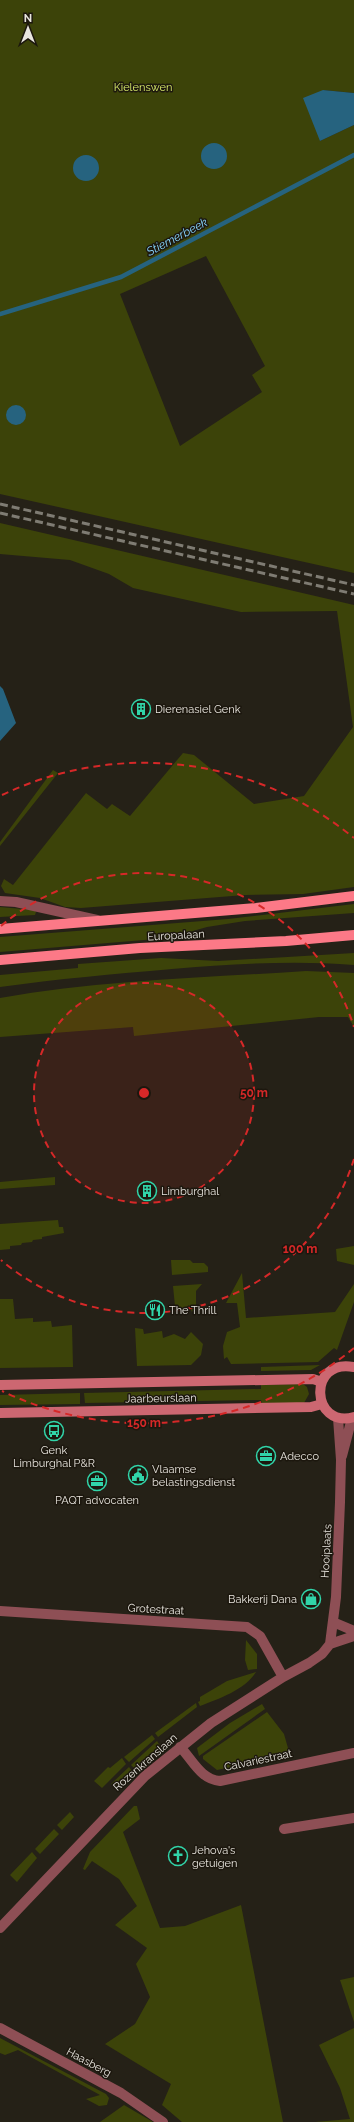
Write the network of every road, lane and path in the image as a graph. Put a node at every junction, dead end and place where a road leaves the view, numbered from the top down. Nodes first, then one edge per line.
1 (354, 896) edge
2 (0, 901) edge
3 (101, 921) junction
4 (0, 929) edge
5 (354, 935) edge
6 (0, 960) edge
7 (354, 1367) edge
8 (322, 1382) junction
9 (0, 1385) edge
10 (322, 1404) junction
11 (0, 1413) edge
12 (338, 1418) junction
13 (353, 1418) edge
14 (341, 1460) junction
15 (0, 1611) edge
16 (333, 1622) junction
17 (354, 1631) edge
18 (354, 1636) edge
19 (330, 1644) junction
20 (283, 1677) junction
21 (180, 1747) junction
22 (354, 1753) edge
23 (354, 1818) edge
24 (284, 1829) dead end
25 (0, 1928) edge
26 (0, 2028) edge
27 (163, 2122) edge

1 - 3 main road, Europalaan
2 - 3 street, Europalaan
3 - 4 main road, Europalaan
5 - 6 main road, Europalaan
7 - 8 main road
8 - 9 main road, Jaarbeurslaan
8 - 10 main road
10 - 11 main road, Jaarbeurslaan
10 - 12 main road
12 - 13 main road
12 - 14 street, Hooiplaats
13 - 14 street, Hooiplaats
14 - 16 street, Hooiplaats
15 - 20 street, Grotestraat
16 - 17 street
16 - 19 street, Hooiplaats
18 - 19 street
19 - 20 street, Rozenkranslaan
20 - 21 street, Rozenkranslaan
21 - 22 street, Calvariestraat
21 - 25 street, Rozenkranslaan
23 - 24 street
26 - 27 street, Haasberg

